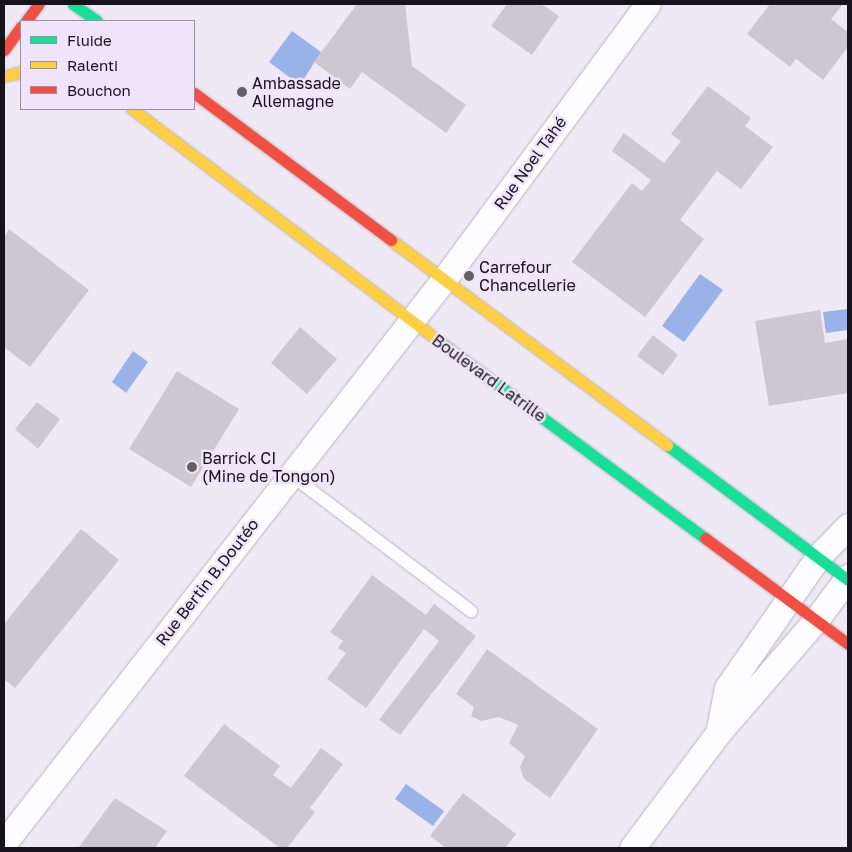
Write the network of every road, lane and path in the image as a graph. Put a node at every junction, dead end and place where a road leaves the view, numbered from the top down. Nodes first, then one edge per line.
1 (39, 4) edge
2 (73, 4) edge
3 (648, 4) edge
4 (27, 20) edge
5 (96, 20) edge
6 (9, 21) dead end
7 (20, 26) edge
8 (20, 30) edge
9 (4, 50) edge
10 (20, 72) edge
11 (4, 76) edge
12 (195, 94) edge
13 (133, 110) edge
14 (445, 278) junction
15 (410, 321) junction
16 (290, 475) junction
17 (848, 526) edge
18 (818, 557) junction
19 (848, 579) edge
20 (789, 599) junction
21 (471, 611) dead end
22 (816, 620) junction
23 (848, 644) edge
24 (718, 733) junction
25 (4, 843) edge
26 (632, 848) edge

1 - 4 street
2 - 5 street
3 - 14 street, Rue Noel Tahé
6 - 7 street
8 - 9 street
10 - 11 street
12 - 14 street
13 - 15 street, Boulevard Latrille
14 - 15 street, Rue Noel Tahé
14 - 18 street
15 - 16 street, Rue Bertin B.Doutéo
15 - 20 street, Boulevard Latrille
16 - 21 lane
16 - 25 street, Rue Bertin B.Doutéo
17 - 18 street
18 - 19 street
18 - 20 street
19 - 22 street
20 - 22 street, Boulevard Latrille
20 - 24 street
22 - 23 street, Boulevard Latrille
22 - 24 street
24 - 26 street

